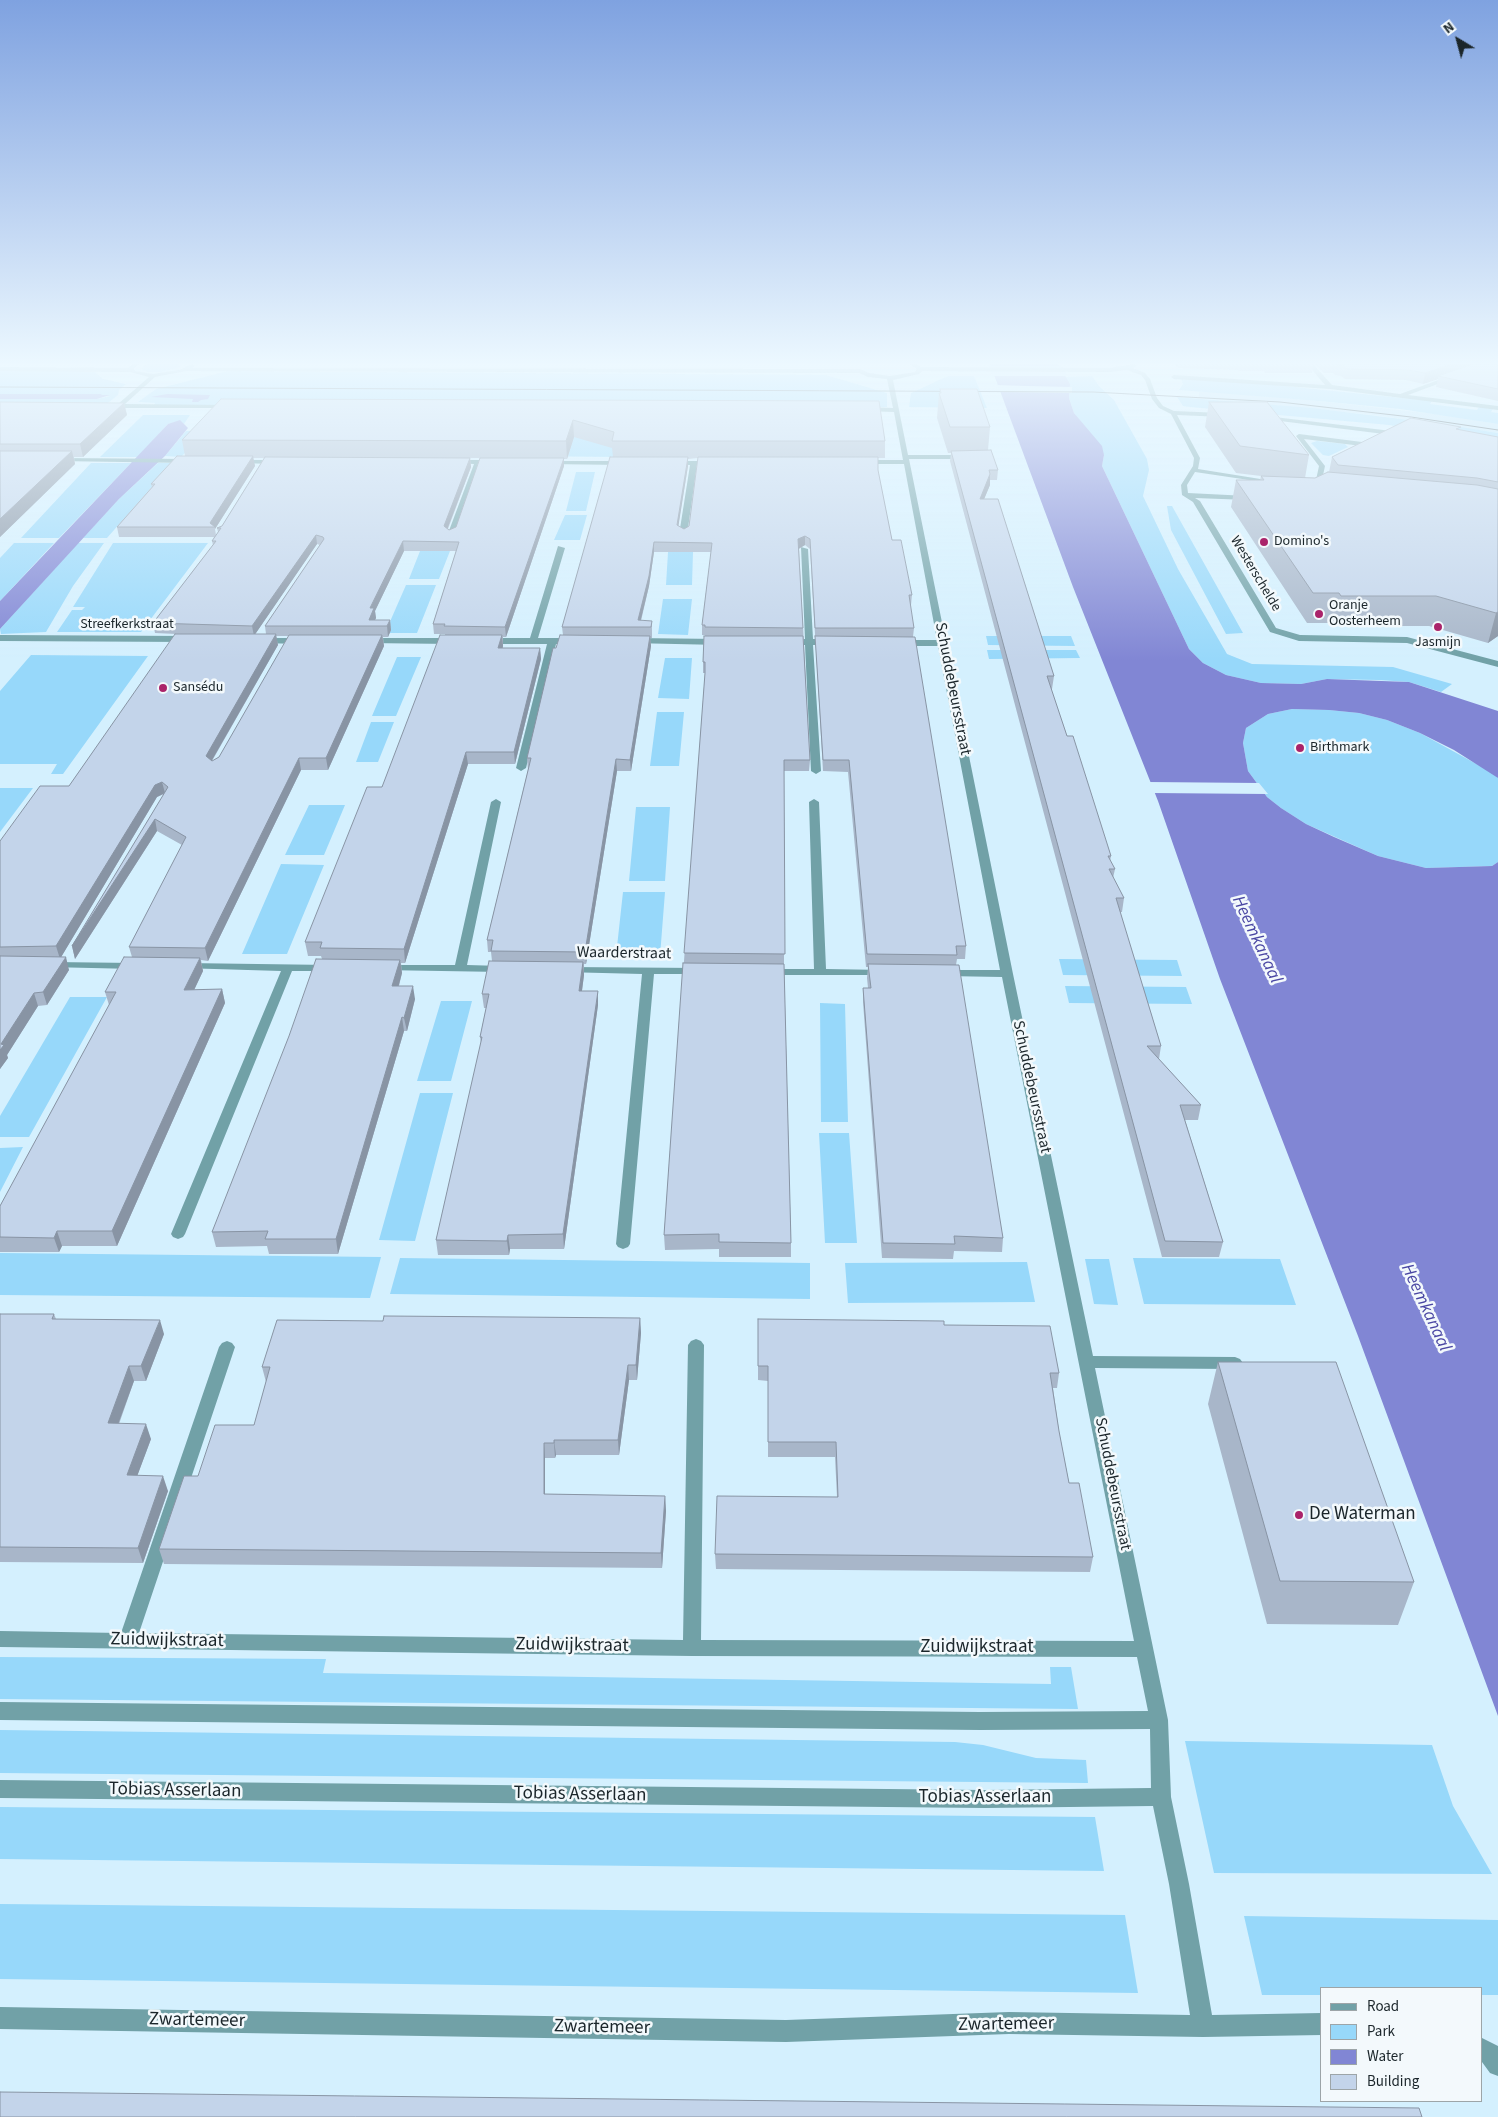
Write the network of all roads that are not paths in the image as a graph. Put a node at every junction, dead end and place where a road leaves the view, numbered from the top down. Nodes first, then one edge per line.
1 (263, 462) edge
2 (478, 462) edge
3 (536, 463) edge
4 (633, 463) edge
5 (662, 463) edge
6 (694, 463) junction
7 (724, 463) edge
8 (907, 463) edge
9 (1196, 463) edge
10 (1320, 463) edge
11 (1328, 463) edge
12 (1322, 466) junction
13 (258, 470) edge
14 (1192, 470) junction
15 (1284, 483) edge
16 (1321, 494) edge
17 (1185, 495) junction
18 (1252, 498) edge
19 (684, 535) edge
20 (451, 536) edge
21 (561, 548) dead end
22 (804, 549) edge
23 (0, 638) edge
24 (255, 638) edge
25 (200, 639) edge
26 (315, 641) edge
27 (362, 641) edge
28 (466, 641) edge
29 (476, 641) edge
30 (533, 641) junction
31 (552, 641) junction
32 (581, 641) edge
33 (619, 641) edge
34 (732, 642) edge
35 (781, 642) edge
36 (810, 642) junction
37 (838, 642) edge
38 (886, 643) edge
39 (943, 643) junction
40 (1498, 664) edge
41 (521, 768) dead end
42 (816, 771) dead end
43 (496, 802) dead end
44 (814, 802) dead end
45 (37, 965) edge
46 (151, 966) edge
47 (171, 966) edge
48 (288, 967) junction
49 (346, 968) edge
50 (374, 968) edge
51 (460, 969) junction
52 (516, 969) edge
53 (554, 970) edge
54 (648, 971) junction
55 (714, 971) edge
56 (753, 972) edge
57 (820, 972) junction
58 (899, 973) edge
59 (928, 973) edge
60 (1007, 974) junction
61 (178, 1234) dead end
62 (623, 1244) dead end
63 (696, 1345) dead end
64 (227, 1347) dead end
65 (1087, 1362) junction
66 (1252, 1363) edge
67 (0, 1639) edge
68 (127, 1641) junction
69 (692, 1648) junction
70 (1145, 1649) junction
71 (0, 1711) edge
72 (1159, 1720) junction
73 (0, 1789) edge
74 (1161, 1797) junction
75 (0, 2018) edge
76 (1320, 2024) edge
77 (1203, 2026) junction

1 - 13 street
2 - 20 street
3 - 4 street
5 - 6 street
6 - 7 street
6 - 19 street
8 - 39 street, Schuddebeursstraat
9 - 14 street
10 - 12 street
11 - 12 street
12 - 16 street
14 - 15 street
14 - 17 street
17 - 18 street
17 - 40 street, Westerschelde
21 - 30 street
22 - 36 street
23 - 25 street, Streefkerkstraat
24 - 26 street
27 - 28 street
29 - 30 street
30 - 31 street
31 - 32 street
31 - 41 street
33 - 34 street
35 - 36 street
36 - 37 street
36 - 42 street
38 - 39 street
39 - 60 street, Schuddebeursstraat
43 - 51 street
44 - 57 street
45 - 46 street
47 - 48 street
48 - 49 street
48 - 61 street
50 - 51 street
51 - 52 street
53 - 54 street, Waarderstraat
54 - 55 street, Waarderstraat
54 - 62 street
56 - 57 street
57 - 58 street
59 - 60 street
60 - 65 street, Schuddebeursstraat
63 - 69 street
64 - 68 street
65 - 66 street
65 - 70 street, Schuddebeursstraat
67 - 68 street, Zuidwijkstraat
68 - 69 street, Zuidwijkstraat
69 - 70 street, Zuidwijkstraat
70 - 72 street, Schuddebeursstraat
71 - 72 street
72 - 74 street, Schuddebeursstraat
73 - 74 street, Tobias Asserlaan
74 - 77 street
75 - 77 street, Zwartemeer
76 - 77 street, Zwartemeer

